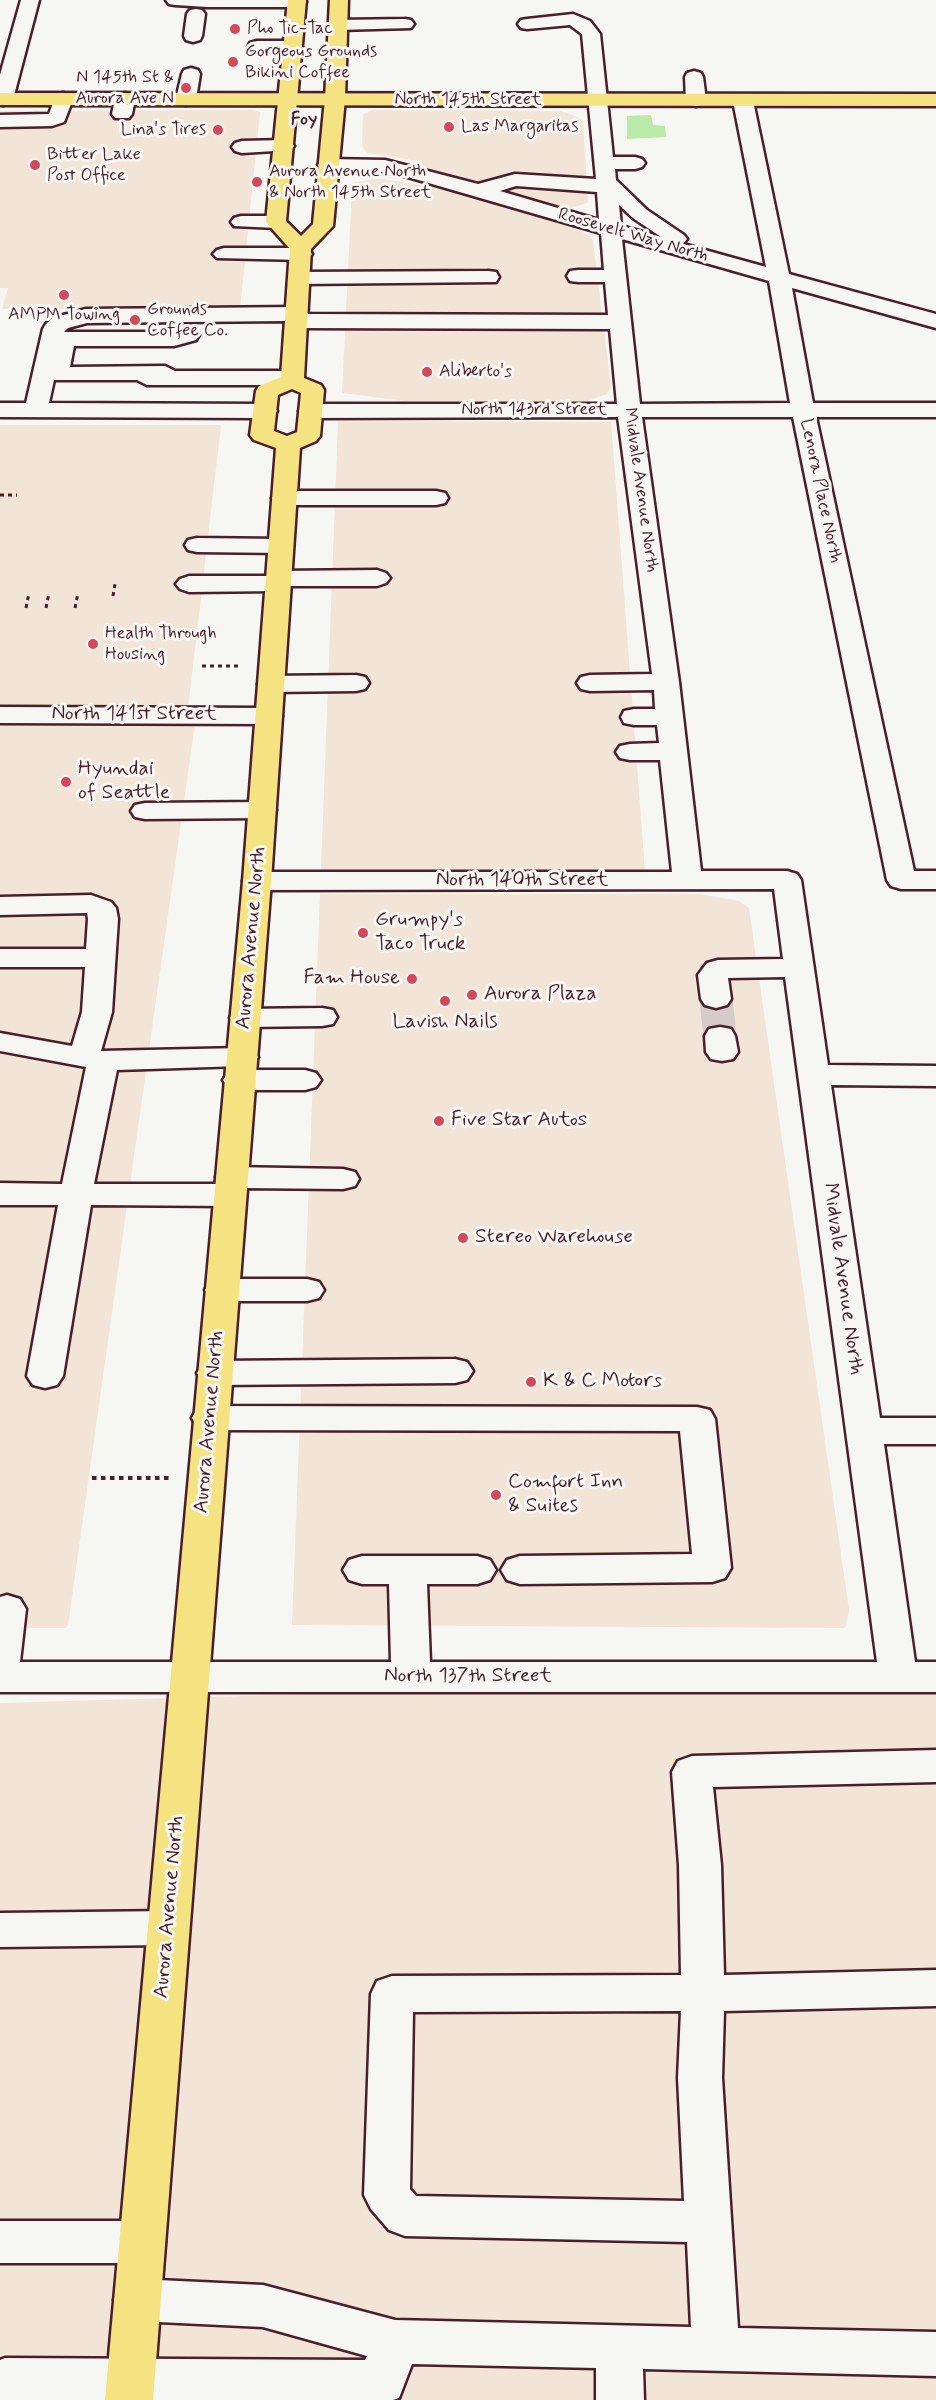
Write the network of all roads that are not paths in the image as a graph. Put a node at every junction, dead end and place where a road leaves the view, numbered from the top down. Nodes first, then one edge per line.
1 (175, 0) edge
2 (339, 0) edge
3 (542, 0) edge
4 (296, 5) edge
5 (28, 7) edge
6 (48, 14) dead end
7 (196, 14) dead end
8 (262, 14) dead end
9 (405, 24) dead end
10 (338, 25) junction
11 (193, 36) dead end
12 (257, 47) dead end
13 (293, 47) junction
14 (191, 74) dead end
15 (694, 77) dead end
16 (1, 99) edge
17 (63, 99) junction
18 (186, 99) junction
19 (288, 99) junction
20 (335, 99) junction
21 (596, 100) junction
22 (696, 100) junction
23 (743, 100) junction
24 (936, 100) edge
25 (0, 121) edge
26 (284, 146) junction
27 (242, 147) dead end
28 (634, 163) dead end
29 (328, 165) junction
30 (604, 177) junction
31 (476, 191) junction
32 (241, 222) dead end
33 (276, 222) junction
34 (611, 238) junction
35 (584, 243) dead end
36 (301, 251) junction
37 (224, 254) dead end
38 (709, 258) junction
39 (579, 276) dead end
40 (615, 276) junction
41 (488, 277) dead end
42 (779, 277) junction
43 (300, 278) junction
44 (621, 321) junction
45 (936, 321) edge
46 (296, 324) junction
47 (218, 325) junction
48 (55, 331) junction
49 (188, 335) junction
50 (272, 335) dead end
51 (43, 378) junction
52 (169, 378) junction
53 (292, 379) junction
54 (629, 410) junction
55 (936, 410) edge
56 (36, 411) junction
57 (265, 411) junction
58 (311, 411) junction
59 (803, 411) junction
60 (3, 417) edge
61 (288, 444) junction
62 (284, 498) junction
63 (436, 498) dead end
64 (197, 545) dead end
65 (281, 546) junction
66 (377, 578) dead end
67 (278, 581) junction
68 (189, 584) dead end
69 (666, 682) junction
70 (357, 683) dead end
71 (590, 683) dead end
72 (271, 684) junction
73 (0, 715) edge
74 (269, 716) junction
75 (634, 717) dead end
76 (670, 717) junction
77 (673, 751) junction
78 (630, 752) dead end
79 (262, 810) junction
80 (146, 811) dead end
81 (687, 880) junction
82 (787, 880) joint
83 (936, 880) edge
84 (257, 881) junction
85 (0, 906) edge
86 (0, 958) edge
87 (101, 958) junction
88 (799, 968) junction
89 (716, 999) tunnel mouth
90 (322, 1017) dead end
91 (245, 1018) junction
92 (0, 1042) edge
93 (94, 1059) junction
94 (241, 1069) junction
95 (814, 1076) junction
96 (936, 1076) edge
97 (305, 1080) dead end
98 (343, 1179) dead end
99 (231, 1186) junction
100 (0, 1194) edge
101 (76, 1194) junction
102 (222, 1290) junction
103 (307, 1290) dead end
104 (455, 1371) dead end
105 (215, 1373) junction
106 (45, 1376) dead end
107 (210, 1418) junction
108 (863, 1431) junction
109 (936, 1431) edge
110 (408, 1569) junction
111 (477, 1569) dead end
112 (520, 1569) dead end
113 (362, 1570) dead end
114 (7, 1610) dead end
115 (0, 1666) edge
116 (0, 1677) edge
117 (189, 1677) junction
118 (411, 1677) junction
119 (898, 1677) junction
120 (936, 1677) edge
121 (936, 1766) edge
122 (168, 1928) junction
123 (0, 1930) edge
124 (936, 1988) edge
125 (703, 1993) junction
126 (709, 2222) junction
127 (0, 2242) edge
128 (142, 2242) junction
129 (137, 2300) junction
130 (395, 2342) junction
131 (619, 2347) junction
132 (716, 2349) junction
133 (936, 2354) edge
134 (5, 2380) dead end
135 (129, 2390) edge
136 (620, 2400) edge

1 - 4 street
2 - 10 main road
3 - 21 street, Midvale Avenue North
4 - 8 street
4 - 13 main road
5 - 6 street
5 - 16 street
7 - 11 street
9 - 10 street
10 - 20 main road
12 - 13 street
13 - 19 main road
14 - 18 street
15 - 22 street
16 - 17 main road, North 145th Street
17 - 18 main road, North 145th Street
17 - 25 street
18 - 19 main road, North 145th Street
19 - 20 main road, North 145th Street
19 - 26 main road
20 - 21 main road, North 145th Street
20 - 29 main road
21 - 22 main road, North 145th Street
21 - 30 street, Midvale Avenue North
22 - 23 main road, North 145th Street
23 - 24 main road, North 145th Street
23 - 42 street, Lenora Place North
26 - 27 street
26 - 33 main road
28 - 30 street
29 - 31 street, Roosevelt Way North
29 - 36 main road
30 - 31 street
30 - 34 street, Midvale Avenue North
30 - 38 street
31 - 34 street, Roosevelt Way North
32 - 33 street
33 - 36 main road
34 - 35 street
34 - 38 street, Roosevelt Way North
34 - 40 street, Midvale Avenue North
36 - 37 street
36 - 43 main road
38 - 42 street, Roosevelt Way North
39 - 40 street
40 - 44 street, Midvale Avenue North
41 - 43 street
42 - 45 street, Roosevelt Way North
42 - 59 street, Lenora Place North
43 - 46 main road
44 - 46 street
44 - 54 street, Midvale Avenue North
46 - 47 street
46 - 50 street
46 - 53 main road
47 - 48 street
47 - 49 street
48 - 49 street
48 - 51 street
49 - 52 street
51 - 52 street
51 - 56 street
52 - 53 street
53 - 57 main road
53 - 58 main road
54 - 58 street, North 143rd Street
54 - 59 street, North 143rd Street
54 - 69 street, Midvale Avenue North
55 - 59 street, North 143rd Street
56 - 57 street
56 - 60 street
57 - 61 main road
58 - 61 main road
59 - 83 street, Lenora Place North
61 - 62 main road, Aurora Avenue North
62 - 63 street
62 - 65 main road, Aurora Avenue North
64 - 65 street
65 - 67 main road, Aurora Avenue North
66 - 67 street
67 - 68 street
67 - 72 main road, Aurora Avenue North
69 - 71 street
69 - 76 street, Midvale Avenue North
70 - 72 street
72 - 74 main road, Aurora Avenue North
73 - 74 street, North 141st Street
74 - 79 main road, Aurora Avenue North
75 - 76 street
76 - 77 street, Midvale Avenue North
77 - 78 street
77 - 81 street, Midvale Avenue North
79 - 80 street
79 - 84 main road, Aurora Avenue North
81 - 82 street, North 140th Street
81 - 84 street, North 140th Street
82 - 88 street, Midvale Avenue North
84 - 91 main road, Aurora Avenue North
85 - 87 street
86 - 87 street
87 - 93 street
88 - 89 street
88 - 95 street, Midvale Avenue North
90 - 91 street
91 - 94 main road, Aurora Avenue North
92 - 93 street
93 - 94 street
93 - 101 street
94 - 97 street
94 - 99 main road, Aurora Avenue North
95 - 96 street
95 - 108 street, Midvale Avenue North
98 - 99 street
99 - 101 street
99 - 102 main road, Aurora Avenue North
100 - 101 street
101 - 106 street
102 - 103 street
102 - 105 main road, Aurora Avenue North
104 - 105 street
105 - 107 main road, Aurora Avenue North
107 - 112 street
107 - 117 main road, Aurora Avenue North
108 - 109 street
108 - 119 street, Midvale Avenue North
110 - 111 street
110 - 113 street
110 - 118 street
114 - 115 street
116 - 117 street, North 137th Street
117 - 118 street, North 137th Street
117 - 122 main road, Aurora Avenue North
118 - 119 street, North 137th Street
119 - 120 street, North 137th Street
121 - 125 street
122 - 123 street
122 - 128 main road, Aurora Avenue North
124 - 125 street
125 - 126 street
125 - 126 street
126 - 132 street
127 - 128 street
128 - 129 main road, Aurora Avenue North
129 - 130 street
129 - 135 main road, Aurora Avenue North
130 - 131 street
130 - 135 street
131 - 132 street
131 - 136 street
132 - 133 street
134 - 135 street

